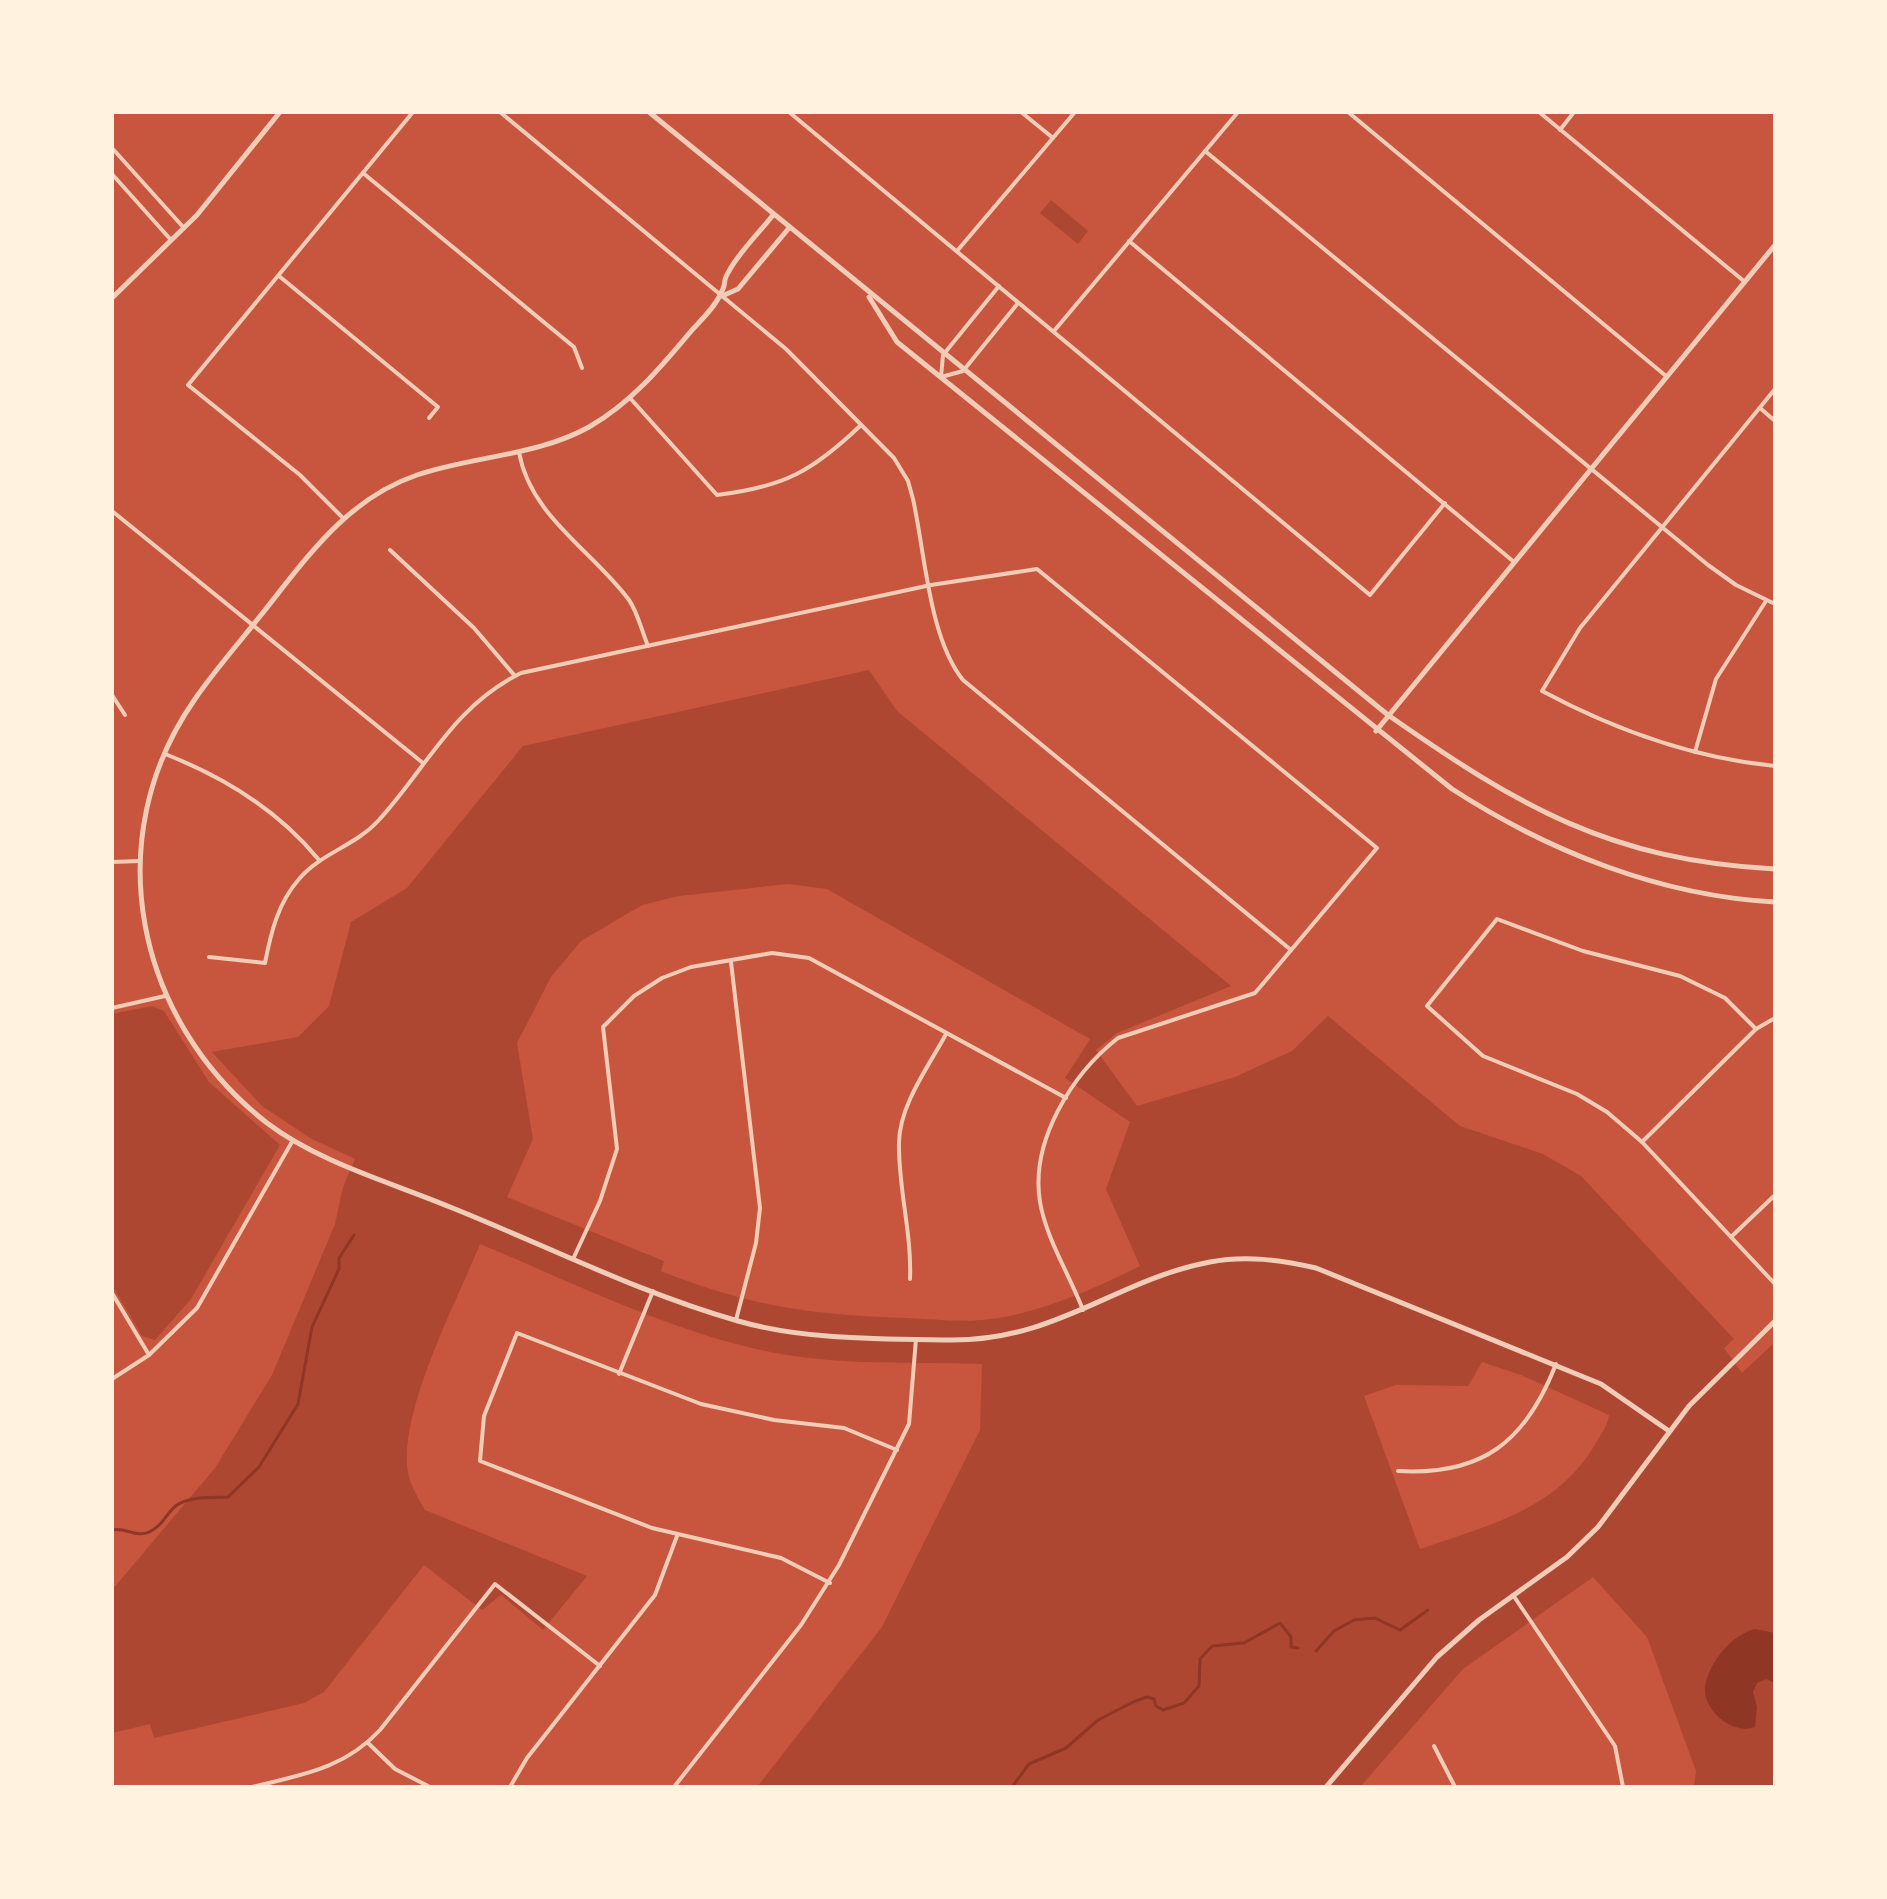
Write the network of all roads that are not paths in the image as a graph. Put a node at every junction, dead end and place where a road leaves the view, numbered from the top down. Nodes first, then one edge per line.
1 (280, 112) edge
2 (413, 112) edge
3 (500, 112) edge
4 (649, 112) edge
5 (789, 112) edge
6 (1021, 112) edge
7 (1075, 112) edge
8 (1238, 112) edge
9 (1348, 112) edge
10 (1539, 112) edge
11 (1574, 112) edge
12 (1560, 130) junction
13 (1053, 138) junction
14 (112, 148) edge
15 (1205, 151) junction
16 (363, 173) junction
17 (112, 174) edge
18 (773, 215) junction
19 (184, 228) junction
20 (789, 228) junction
21 (171, 240) junction
22 (1129, 241) junction
23 (1775, 245) edge
24 (957, 251) junction
25 (279, 276) junction
26 (1745, 282) junction
27 (999, 286) junction
28 (866, 293) junction
29 (721, 296) junction
30 (112, 298) edge
31 (1019, 303) junction
32 (1054, 332) junction
33 (943, 355) junction
34 (582, 368) dead end
35 (963, 371) junction
36 (941, 377) junction
37 (1667, 377) junction
38 (1775, 389) edge
39 (630, 398) junction
40 (1760, 408) junction
41 (429, 418) dead end
42 (1775, 421) edge
43 (861, 425) junction
44 (519, 451) junction
45 (1591, 468) junction
46 (1445, 503) junction
47 (112, 511) edge
48 (343, 518) junction
49 (1662, 527) junction
50 (390, 550) dead end
51 (1514, 562) junction
52 (931, 585) junction
53 (1766, 601) junction
54 (1775, 604) edge
55 (253, 625) junction
56 (648, 646) junction
57 (515, 676) junction
58 (112, 695) edge
59 (125, 715) dead end
60 (1388, 715) junction
61 (1376, 731) junction
62 (1695, 752) junction
63 (164, 754) junction
64 (423, 763) junction
65 (1775, 766) edge
66 (319, 860) junction
67 (140, 861) junction
68 (112, 862) edge
69 (1775, 869) edge
70 (1775, 902) edge
71 (1292, 951) junction
72 (209, 957) dead end
73 (731, 962) junction
74 (165, 996) junction
75 (112, 1008) edge
76 (1775, 1018) edge
77 (1756, 1029) junction
78 (946, 1034) junction
79 (1066, 1098) junction
80 (293, 1140) junction
81 (1642, 1142) junction
82 (1775, 1195) edge
83 (1731, 1237) junction
84 (574, 1257) junction
85 (910, 1279) dead end
86 (1775, 1284) edge
87 (654, 1291) junction
88 (112, 1293) edge
89 (1084, 1311) junction
90 (736, 1320) junction
91 (1775, 1321) edge
92 (916, 1339) junction
93 (149, 1355) junction
94 (1556, 1364) junction
95 (619, 1374) junction
96 (112, 1379) edge
97 (1669, 1431) junction
98 (897, 1450) junction
99 (1398, 1471) dead end
100 (677, 1536) junction
101 (830, 1583) junction
102 (1513, 1595) junction
103 (600, 1666) junction
104 (368, 1743) junction
105 (1434, 1746) dead end
106 (252, 1787) edge
107 (430, 1787) edge
108 (510, 1787) edge
109 (674, 1787) edge
110 (1326, 1787) edge
111 (1455, 1787) edge
112 (1623, 1787) edge

1 - 19 street
2 - 16 street
3 - 29 street
4 - 18 street
5 - 24 street
6 - 13 street
7 - 13 street
8 - 15 street
9 - 37 street
10 - 12 street
11 - 12 street
12 - 26 street
13 - 24 street
14 - 19 street
15 - 22 street
15 - 45 street
16 - 25 street
16 - 34 street
17 - 21 street
18 - 20 street
18 - 29 street
19 - 21 street
20 - 28 street
20 - 29 street
21 - 30 street
22 - 32 street
22 - 46 street
23 - 26 street
24 - 27 street
25 - 41 street
25 - 48 street
26 - 37 street
27 - 31 street
27 - 33 street
28 - 33 street
28 - 36 street
29 - 39 street
29 - 43 street
31 - 32 street
31 - 35 street
32 - 46 street
33 - 35 street
33 - 36 street
35 - 36 street
35 - 60 street
36 - 61 street
37 - 45 street
38 - 40 street
39 - 43 street
39 - 44 street
40 - 42 street
40 - 49 street
43 - 52 street
44 - 48 street
44 - 56 street
45 - 49 street
45 - 51 street
46 - 51 street
47 - 55 street
48 - 55 street
49 - 53 street
49 - 62 street
50 - 57 street
51 - 60 street
52 - 56 street
52 - 71 street
52 - 71 street
53 - 54 street
53 - 62 street
55 - 63 street
55 - 64 street
56 - 57 street
57 - 64 street
58 - 59 street
60 - 61 street
60 - 69 street
61 - 70 street
62 - 65 street
63 - 66 street
63 - 67 street
64 - 66 street
66 - 72 street
67 - 68 street
67 - 74 street
71 - 79 street
73 - 78 street
73 - 84 street
73 - 90 street
74 - 75 street
74 - 80 street
76 - 77 street
77 - 81 street
77 - 81 street
78 - 79 street
78 - 85 street
79 - 89 street
80 - 84 street
80 - 93 street
81 - 83 street
82 - 83 street
83 - 86 street
84 - 87 street
87 - 90 street
87 - 95 street
88 - 93 street
89 - 92 street
89 - 94 street
90 - 92 street
91 - 97 street
92 - 98 street
93 - 96 street
94 - 97 street
94 - 99 street
95 - 98 street
95 - 100 street
97 - 102 street
98 - 101 street
100 - 101 street
100 - 103 street
101 - 109 street
102 - 110 street
102 - 112 street
103 - 104 street
103 - 108 street
104 - 106 street
104 - 107 street
105 - 111 street

